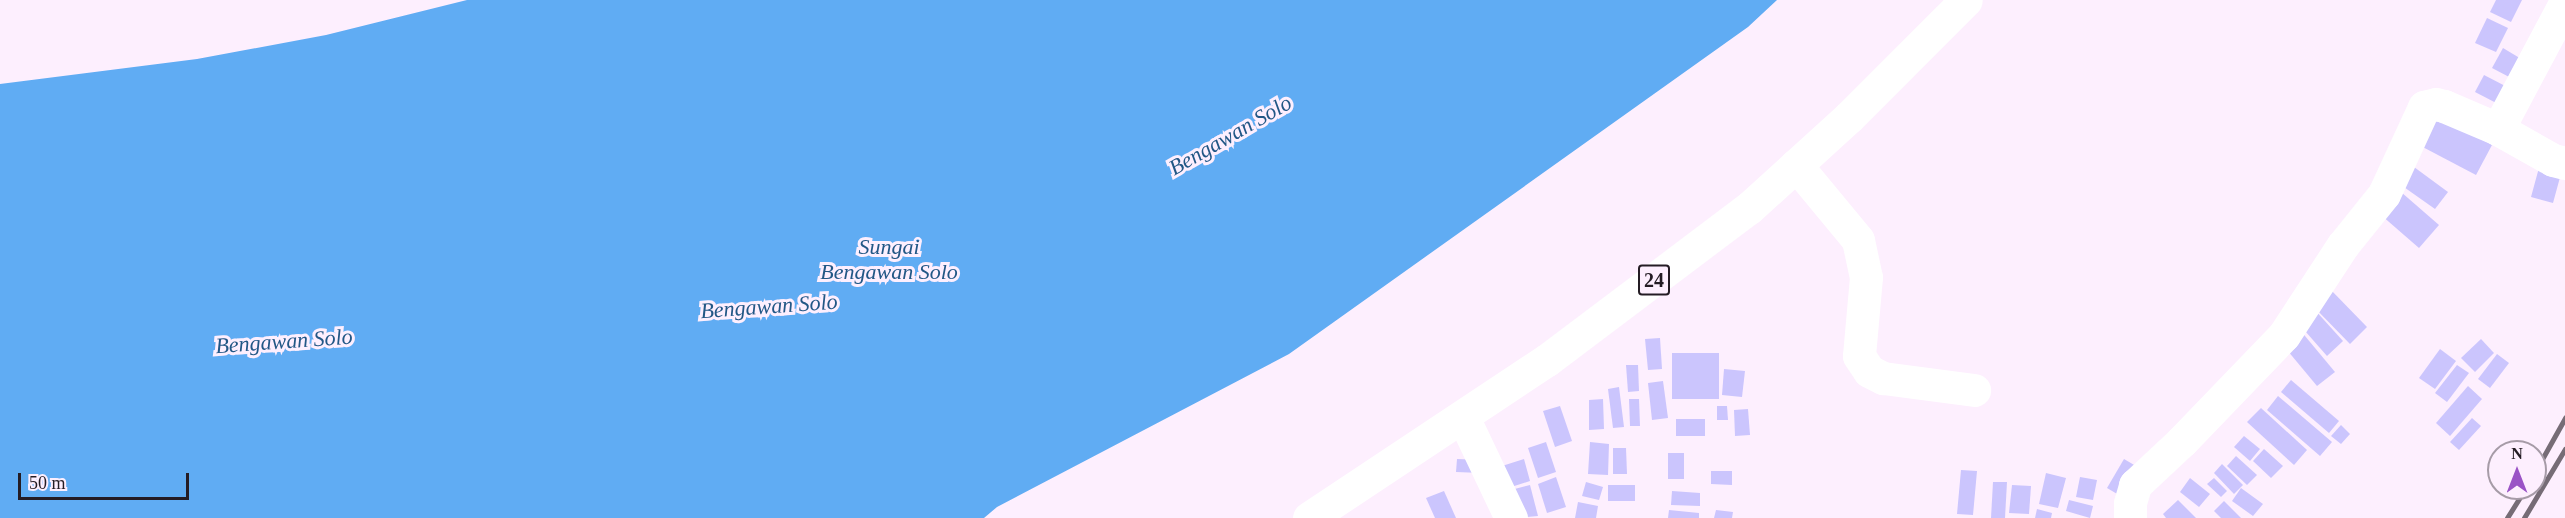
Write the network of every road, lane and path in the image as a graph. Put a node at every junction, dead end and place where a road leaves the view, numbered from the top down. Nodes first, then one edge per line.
1 (1966, 0) edge
2 (2565, 3) edge
3 (2498, 129) junction
4 (2565, 163) edge
5 (1796, 165) junction
6 (1974, 390) dead end
7 (1463, 417) junction
8 (1309, 518) edge
9 (1511, 518) edge
10 (2130, 518) edge

1 - 5 main road, 24
2 - 3 main road
3 - 4 main road
3 - 10 main road
5 - 6 main road
5 - 7 main road, 24
7 - 8 main road, 24
7 - 9 main road

